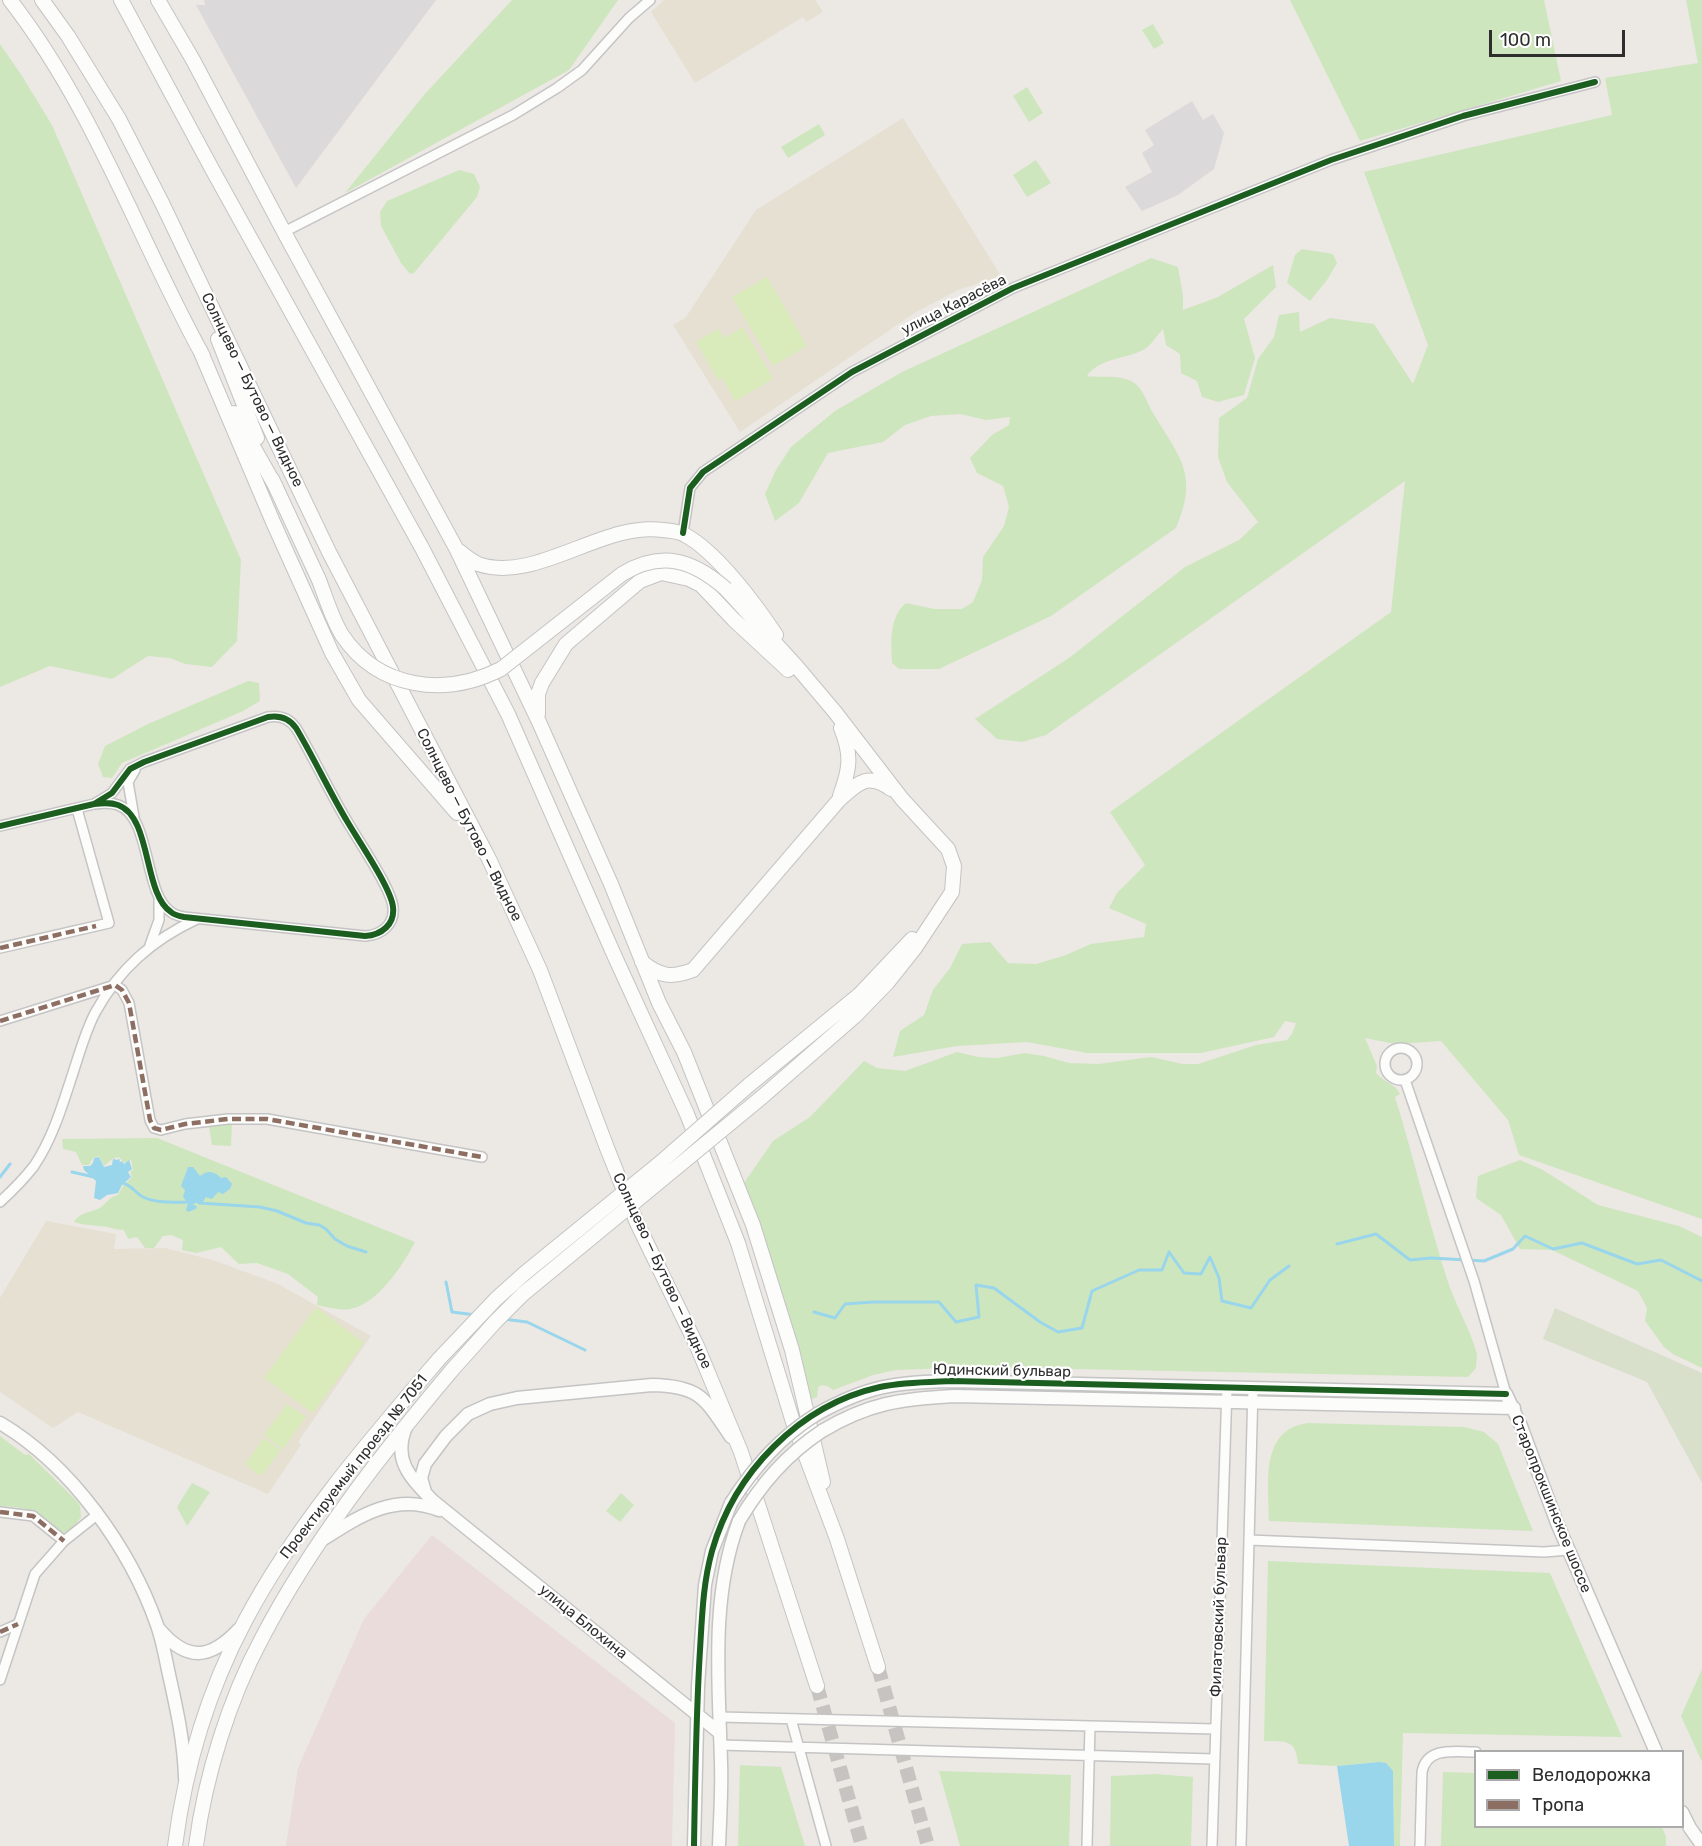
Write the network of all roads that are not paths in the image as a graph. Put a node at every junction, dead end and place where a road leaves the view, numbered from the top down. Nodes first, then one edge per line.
1 (10, 0) edge
2 (42, 0) edge
3 (122, 0) edge
4 (158, 0) edge
5 (650, 0) edge
6 (1594, 82) dead end
7 (284, 232) junction
8 (179, 239) junction
9 (200, 350) junction
10 (276, 487) junction
11 (683, 533) junction
12 (458, 550) junction
13 (797, 667) junction
14 (825, 701) junction
15 (835, 712) junction
16 (539, 722) junction
17 (144, 762) junction
18 (897, 794) junction
19 (839, 800) junction
20 (94, 804) junction
21 (77, 809) junction
22 (135, 820) junction
23 (0, 826) edge
24 (489, 859) junction
25 (159, 899) junction
26 (937, 915) junction
27 (200, 918) junction
28 (150, 945) junction
29 (0, 948) edge
30 (641, 961) junction
31 (115, 985) junction
32 (0, 1021) edge
33 (1405, 1080) dead end
34 (482, 1157) dead end
35 (0, 1202) edge
36 (1227, 1388) junction
37 (1253, 1388) junction
38 (1506, 1394) junction
39 (1226, 1402) junction
40 (1253, 1402) junction
41 (1514, 1408) junction
42 (409, 1421) junction
43 (0, 1424) edge
44 (741, 1452) junction
45 (425, 1493) junction
46 (0, 1512) edge
47 (445, 1513) junction
48 (98, 1514) junction
49 (837, 1539) junction
50 (1249, 1540) junction
51 (64, 1541) junction
52 (321, 1541) junction
53 (1569, 1550) junction
54 (244, 1622) junction
55 (18, 1624) junction
56 (159, 1628) junction
57 (0, 1632) edge
58 (878, 1667) tunnel mouth
59 (0, 1680) edge
60 (817, 1686) tunnel mouth
61 (697, 1714) junction
62 (720, 1717) junction
63 (791, 1719) junction
64 (1090, 1726) junction
65 (1215, 1729) junction
66 (720, 1739) junction
67 (799, 1747) junction
68 (1654, 1750) edge
69 (1474, 1752) edge
70 (1089, 1755) junction
71 (1214, 1759) junction
72 (185, 1785) junction
73 (1684, 1814) edge
74 (1690, 1828) junction
75 (1702, 1845) edge
76 (175, 1846) edge
77 (196, 1846) edge
78 (694, 1846) edge
79 (719, 1846) edge
80 (826, 1846) edge
81 (1087, 1846) edge
82 (1212, 1846) edge
83 (1241, 1846) edge
84 (1420, 1846) edge
85 (1694, 1846) edge

1 - 9 main road
2 - 8 main road, Солнцево — Бутово — Видное
3 - 49 main road
4 - 7 main road
5 - 7 street
6 - 11 street, улица Карасёва
7 - 12 main road
8 - 10 main road
8 - 24 main road, Солнцево — Бутово — Видное
9 - 10 main road
9 - 24 main road
10 - 13 main road, bridge
11 - 12 main road
11 - 13 main road
12 - 16 main road
13 - 14 main road
14 - 15 main road
14 - 16 main road
15 - 18 main road
15 - 19 main road
16 - 30 main road
17 - 20 street
17 - 22 street
17 - 27 street
18 - 19 main road
18 - 26 main road
19 - 30 main road
20 - 21 street
20 - 22 street
21 - 23 street
21 - 29 street
22 - 25 street
24 - 44 main road, Солнцево — Бутово — Видное
25 - 27 street
25 - 28 street
26 - 42 main road, Проектируемый проезд № 7051, bridge
26 - 54 main road, Проектируемый проезд № 7051, bridge
27 - 28 street
28 - 31 street
30 - 49 main road
31 - 32 street
31 - 34 street
31 - 35 street
33 - 38 street, Старопрокшинское шоссе
36 - 37 street, Юдинский бульвар
36 - 39 street, Филатовский бульвар
36 - 61 street, Юдинский бульвар, bridge
37 - 38 street, Юдинский бульвар
37 - 40 street, Филатовский бульвар
38 - 41 street, Старопрокшинское шоссе
39 - 40 street, Юдинский бульвар
39 - 62 street, Юдинский бульвар, bridge
39 - 65 street, Филатовский бульвар
40 - 41 street, Юдинский бульвар
40 - 50 street, Филатовский бульвар
41 - 53 street, Старопрокшинское шоссе
42 - 45 street
42 - 52 main road, Проектируемый проезд № 7051
43 - 48 street
44 - 45 street
44 - 60 main road, Солнцево — Бутово — Видное
45 - 47 street
46 - 51 street
47 - 52 street
47 - 61 street, улица Блохина
48 - 51 street
48 - 56 street
49 - 58 main road
50 - 53 street
50 - 83 street, Филатовский бульвар
51 - 55 street
52 - 77 main road, Проектируемый проезд № 7051
53 - 68 street, Старопрокшинское шоссе
54 - 56 street
54 - 72 main road, Проектируемый проезд № 7051
55 - 57 street
55 - 59 street
56 - 72 street
61 - 66 street, улица Блохина
61 - 78 street
62 - 63 street
62 - 66 street, Юдинский бульвар
63 - 64 street
63 - 67 street
64 - 65 street
64 - 70 street
65 - 71 street, Филатовский бульвар
66 - 67 street
66 - 79 street, Юдинский бульвар
67 - 70 street
67 - 80 street
69 - 84 street
70 - 71 street
70 - 81 street
71 - 82 street, Филатовский бульвар
72 - 76 main road, Проектируемый проезд № 7051
73 - 74 street
74 - 75 street
74 - 85 street

